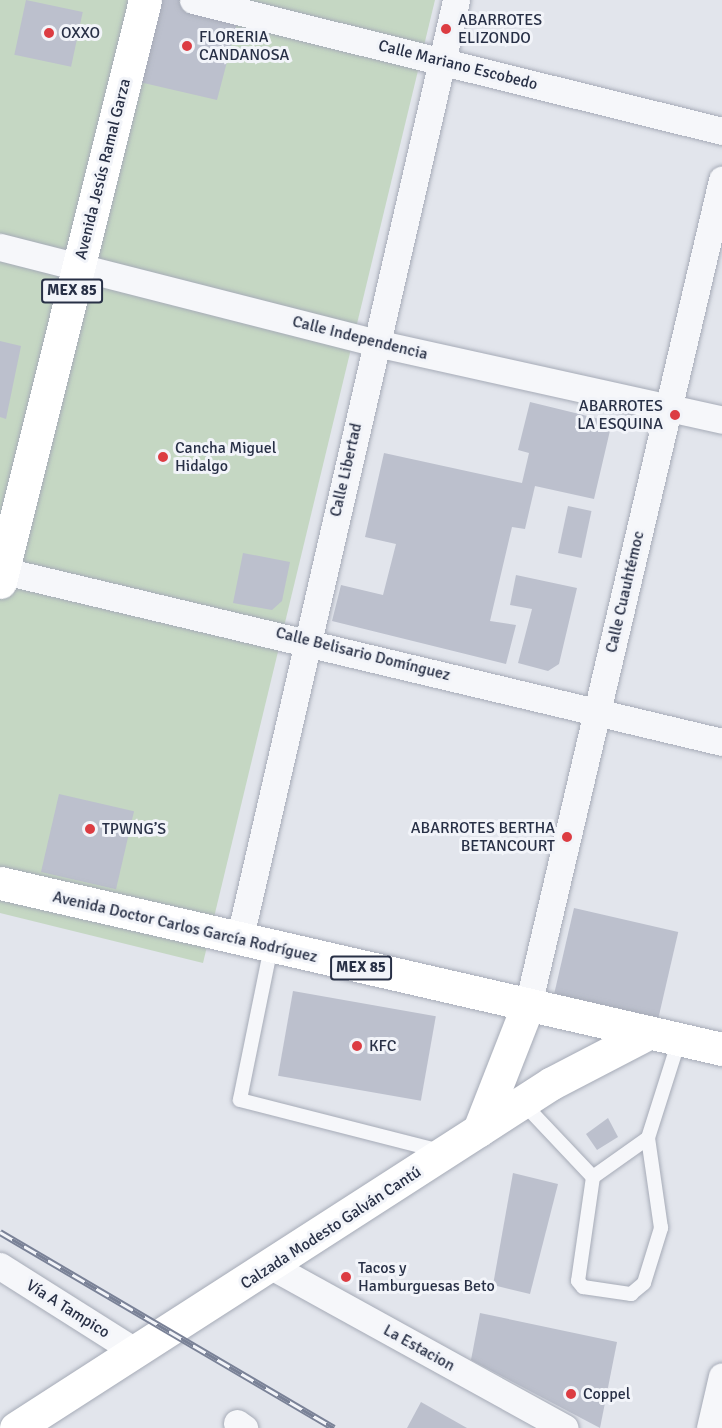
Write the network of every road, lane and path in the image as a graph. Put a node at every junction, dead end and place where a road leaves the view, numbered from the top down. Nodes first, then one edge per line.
1 (145, 0) edge
2 (193, 0) edge
3 (456, 0) edge
4 (443, 60) junction
5 (722, 131) edge
6 (722, 180) edge
7 (0, 247) edge
8 (79, 266) junction
9 (376, 343) junction
10 (669, 407) junction
11 (722, 420) edge
12 (1, 574) edge
13 (305, 639) junction
14 (597, 712) junction
15 (722, 742) edge
16 (0, 883) edge
17 (239, 940) junction
18 (271, 947) junction
19 (528, 1005) junction
20 (663, 1037) junction
21 (722, 1049) edge
22 (522, 1102) junction
23 (479, 1130) junction
24 (648, 1137) junction
25 (445, 1153) junction
26 (593, 1177) junction
27 (0, 1266) edge
28 (273, 1267) junction
29 (136, 1352) junction
30 (722, 1376) edge
31 (16, 1428) edge
32 (565, 1428) edge
33 (710, 1428) edge

1 - 8 main road, Avenida Jesús Ramal Garza / MEX 85
2 - 4 street, Calle Mariano Escobedo
3 - 4 street, Calle Libertad
4 - 5 street, Calle Mariano Escobedo
4 - 9 street, Calle Libertad
6 - 10 street, Calle Cuauhtémoc
7 - 8 street, Calle Independencia
8 - 9 street, Calle Independencia
8 - 12 main road, Avenida Jesús Ramal Garza / MEX 85
9 - 10 street, Calle Independencia
9 - 13 street, Calle Libertad
10 - 11 street, Calle Independencia
10 - 14 street, Calle Cuauhtémoc
12 - 13 street, Calle Belisario Domínguez
13 - 14 street, Calle Belisario Domínguez
13 - 17 street, Calle Libertad
14 - 15 street, Calle Belisario Domínguez
14 - 19 street, Calle Cuauhtémoc
16 - 17 main road, Avenida Doctor Carlos García Rodríguez / MEX 85
17 - 18 main road, Avenida Doctor Carlos García Rodríguez / MEX 85
18 - 19 main road, Avenida Doctor Carlos García Rodríguez / MEX 85
18 - 25 lane
19 - 20 main road, Avenida Doctor Carlos García Rodríguez / MEX 85
19 - 23 main road
20 - 21 main road, Avenida Doctor Carlos García Rodríguez / MEX 85
20 - 22 main road, Calzada Modesto Galván Cantú
20 - 24 lane
22 - 23 main road, Calzada Modesto Galván Cantú
22 - 26 lane
23 - 25 main road, Calzada Modesto Galván Cantú
24 - 26 lane
24 - 26 lane
25 - 28 main road, Calzada Modesto Galván Cantú
27 - 29 street, Vía A Tampico
28 - 29 main road, Calzada Modesto Galván Cantú
28 - 32 street, La Estacion
29 - 31 main road, Calzada Modesto Galván Cantú
30 - 33 street

